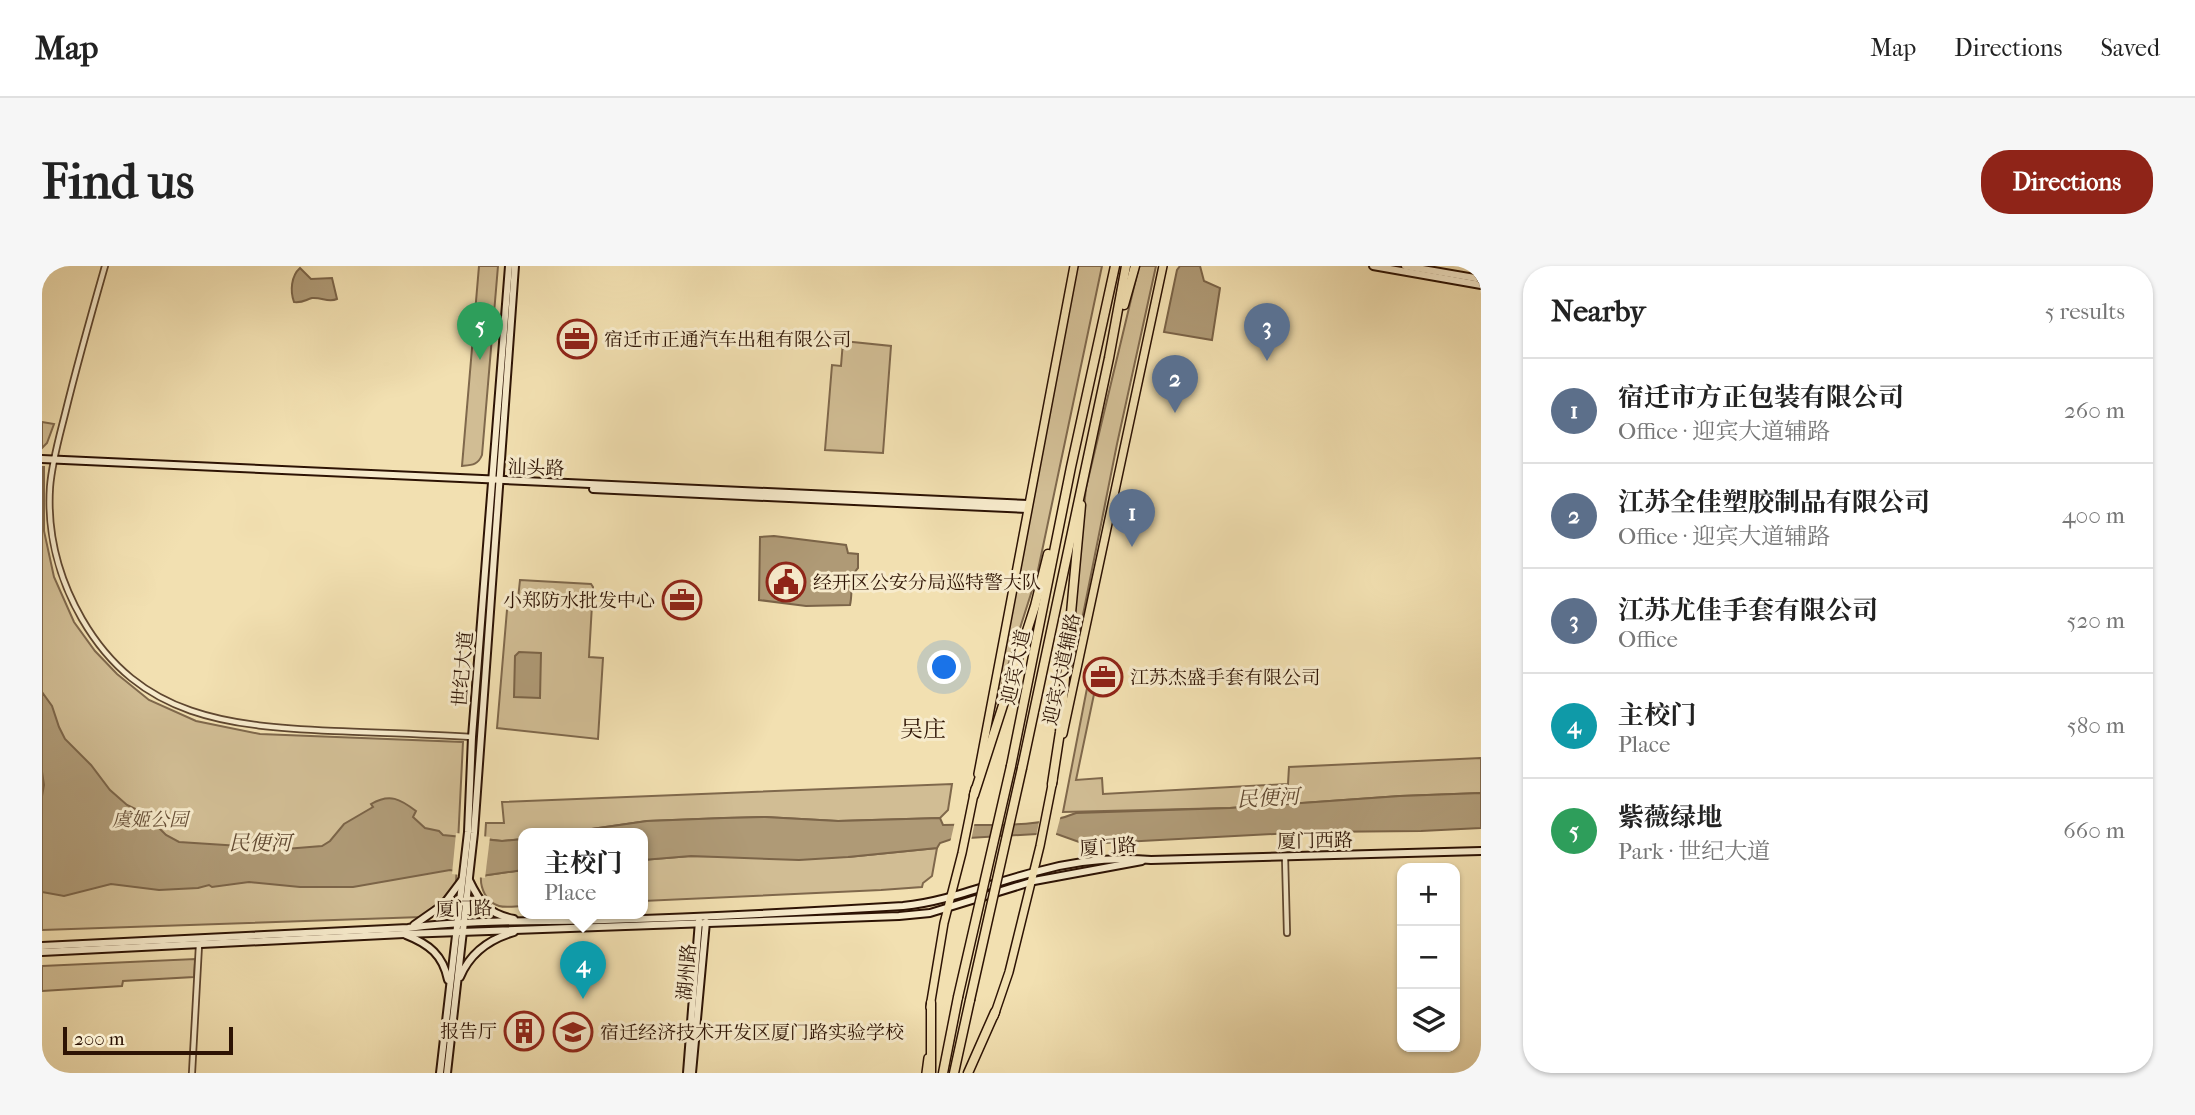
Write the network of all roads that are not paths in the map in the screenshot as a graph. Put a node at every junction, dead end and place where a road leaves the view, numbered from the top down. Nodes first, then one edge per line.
1 (105, 266) edge
2 (509, 266) edge
3 (515, 266) edge
4 (1074, 266) edge
5 (1113, 266) edge
6 (1126, 266) edge
7 (1135, 266) edge
8 (1163, 266) edge
9 (1373, 266) edge
10 (1405, 266) edge
11 (1481, 279) edge
12 (1481, 285) edge
13 (1109, 358) junction
14 (1086, 460) junction
15 (42, 462) edge
16 (53, 462) junction
17 (1071, 467) junction
18 (496, 483) junction
19 (1028, 506) junction
20 (472, 737) junction
21 (1052, 784) junction
22 (974, 795) junction
23 (471, 832) junction
24 (1481, 851) edge
25 (1285, 856) junction
26 (1151, 860) junction
27 (1034, 872) junction
28 (466, 877) junction
29 (1031, 882) junction
30 (950, 897) junction
31 (948, 908) junction
32 (703, 916) junction
33 (648, 918) edge
34 (628, 919) edge
35 (461, 922) junction
36 (529, 923) junction
37 (703, 925) junction
38 (522, 930) junction
39 (406, 931) junction
40 (460, 932) junction
41 (1287, 933) dead end
42 (200, 942) junction
43 (42, 946) edge
44 (42, 952) edge
45 (453, 985) junction
46 (931, 1003) joint
47 (995, 1012) joint
48 (192, 1073) edge
49 (440, 1073) edge
50 (447, 1073) edge
51 (690, 1073) edge
52 (928, 1073) edge
53 (943, 1073) edge
54 (954, 1073) edge
55 (970, 1073) edge

1 - 16 street
2 - 18 street, 世纪大道
3 - 18 street, 世纪大道
4 - 19 main road
5 - 17 highway, 迎宾大道
6 - 13 highway, 迎宾大道
7 - 13 highway
8 - 21 main road, 迎宾大道辅路
9 - 12 street
10 - 11 street
13 - 14 highway, 迎宾大道
14 - 21 highway
14 - 54 highway, 迎宾大道, bridge
15 - 16 street, 汕头路
16 - 18 street, 汕头路
16 - 20 street
17 - 22 highway
17 - 53 highway, 迎宾大道, bridge
18 - 19 street, 汕头路
18 - 20 street, 世纪大道
18 - 23 street, 世纪大道
19 - 22 main road
20 - 23 street, 世纪大道
21 - 27 main road, 迎宾大道辅路
22 - 30 main road
23 - 28 street, 世纪大道
24 - 25 street, 厦门西路
25 - 26 street, 厦门西路
25 - 41 street
26 - 27 street, 厦门路
26 - 29 street, 厦门路
27 - 29 main road, 迎宾大道辅路
27 - 30 street, 厦门路
28 - 35 street, 世纪大道
28 - 36 street
28 - 39 street
29 - 31 street, 厦门路
29 - 47 main road, 迎宾大道辅路
30 - 31 main road
30 - 32 street, 厦门路
31 - 37 street, 厦门路
31 - 46 main road
32 - 33 street, 厦门路
32 - 37 street, 湖州路
34 - 36 street, 厦门路
35 - 36 street, 厦门路
35 - 39 street, 厦门路
35 - 40 street, 世纪大道
37 - 38 street, 厦门路
37 - 51 street, 湖州路
38 - 40 street, 厦门路
38 - 45 street
39 - 40 street, 厦门路
39 - 42 street, 厦门路
39 - 45 street
40 - 45 street, 世纪大道
42 - 43 street, 厦门路
42 - 44 street, 厦门路
42 - 48 street
45 - 49 street, 世纪大道
45 - 50 street, 世纪大道
46 - 52 highway
47 - 55 highway

